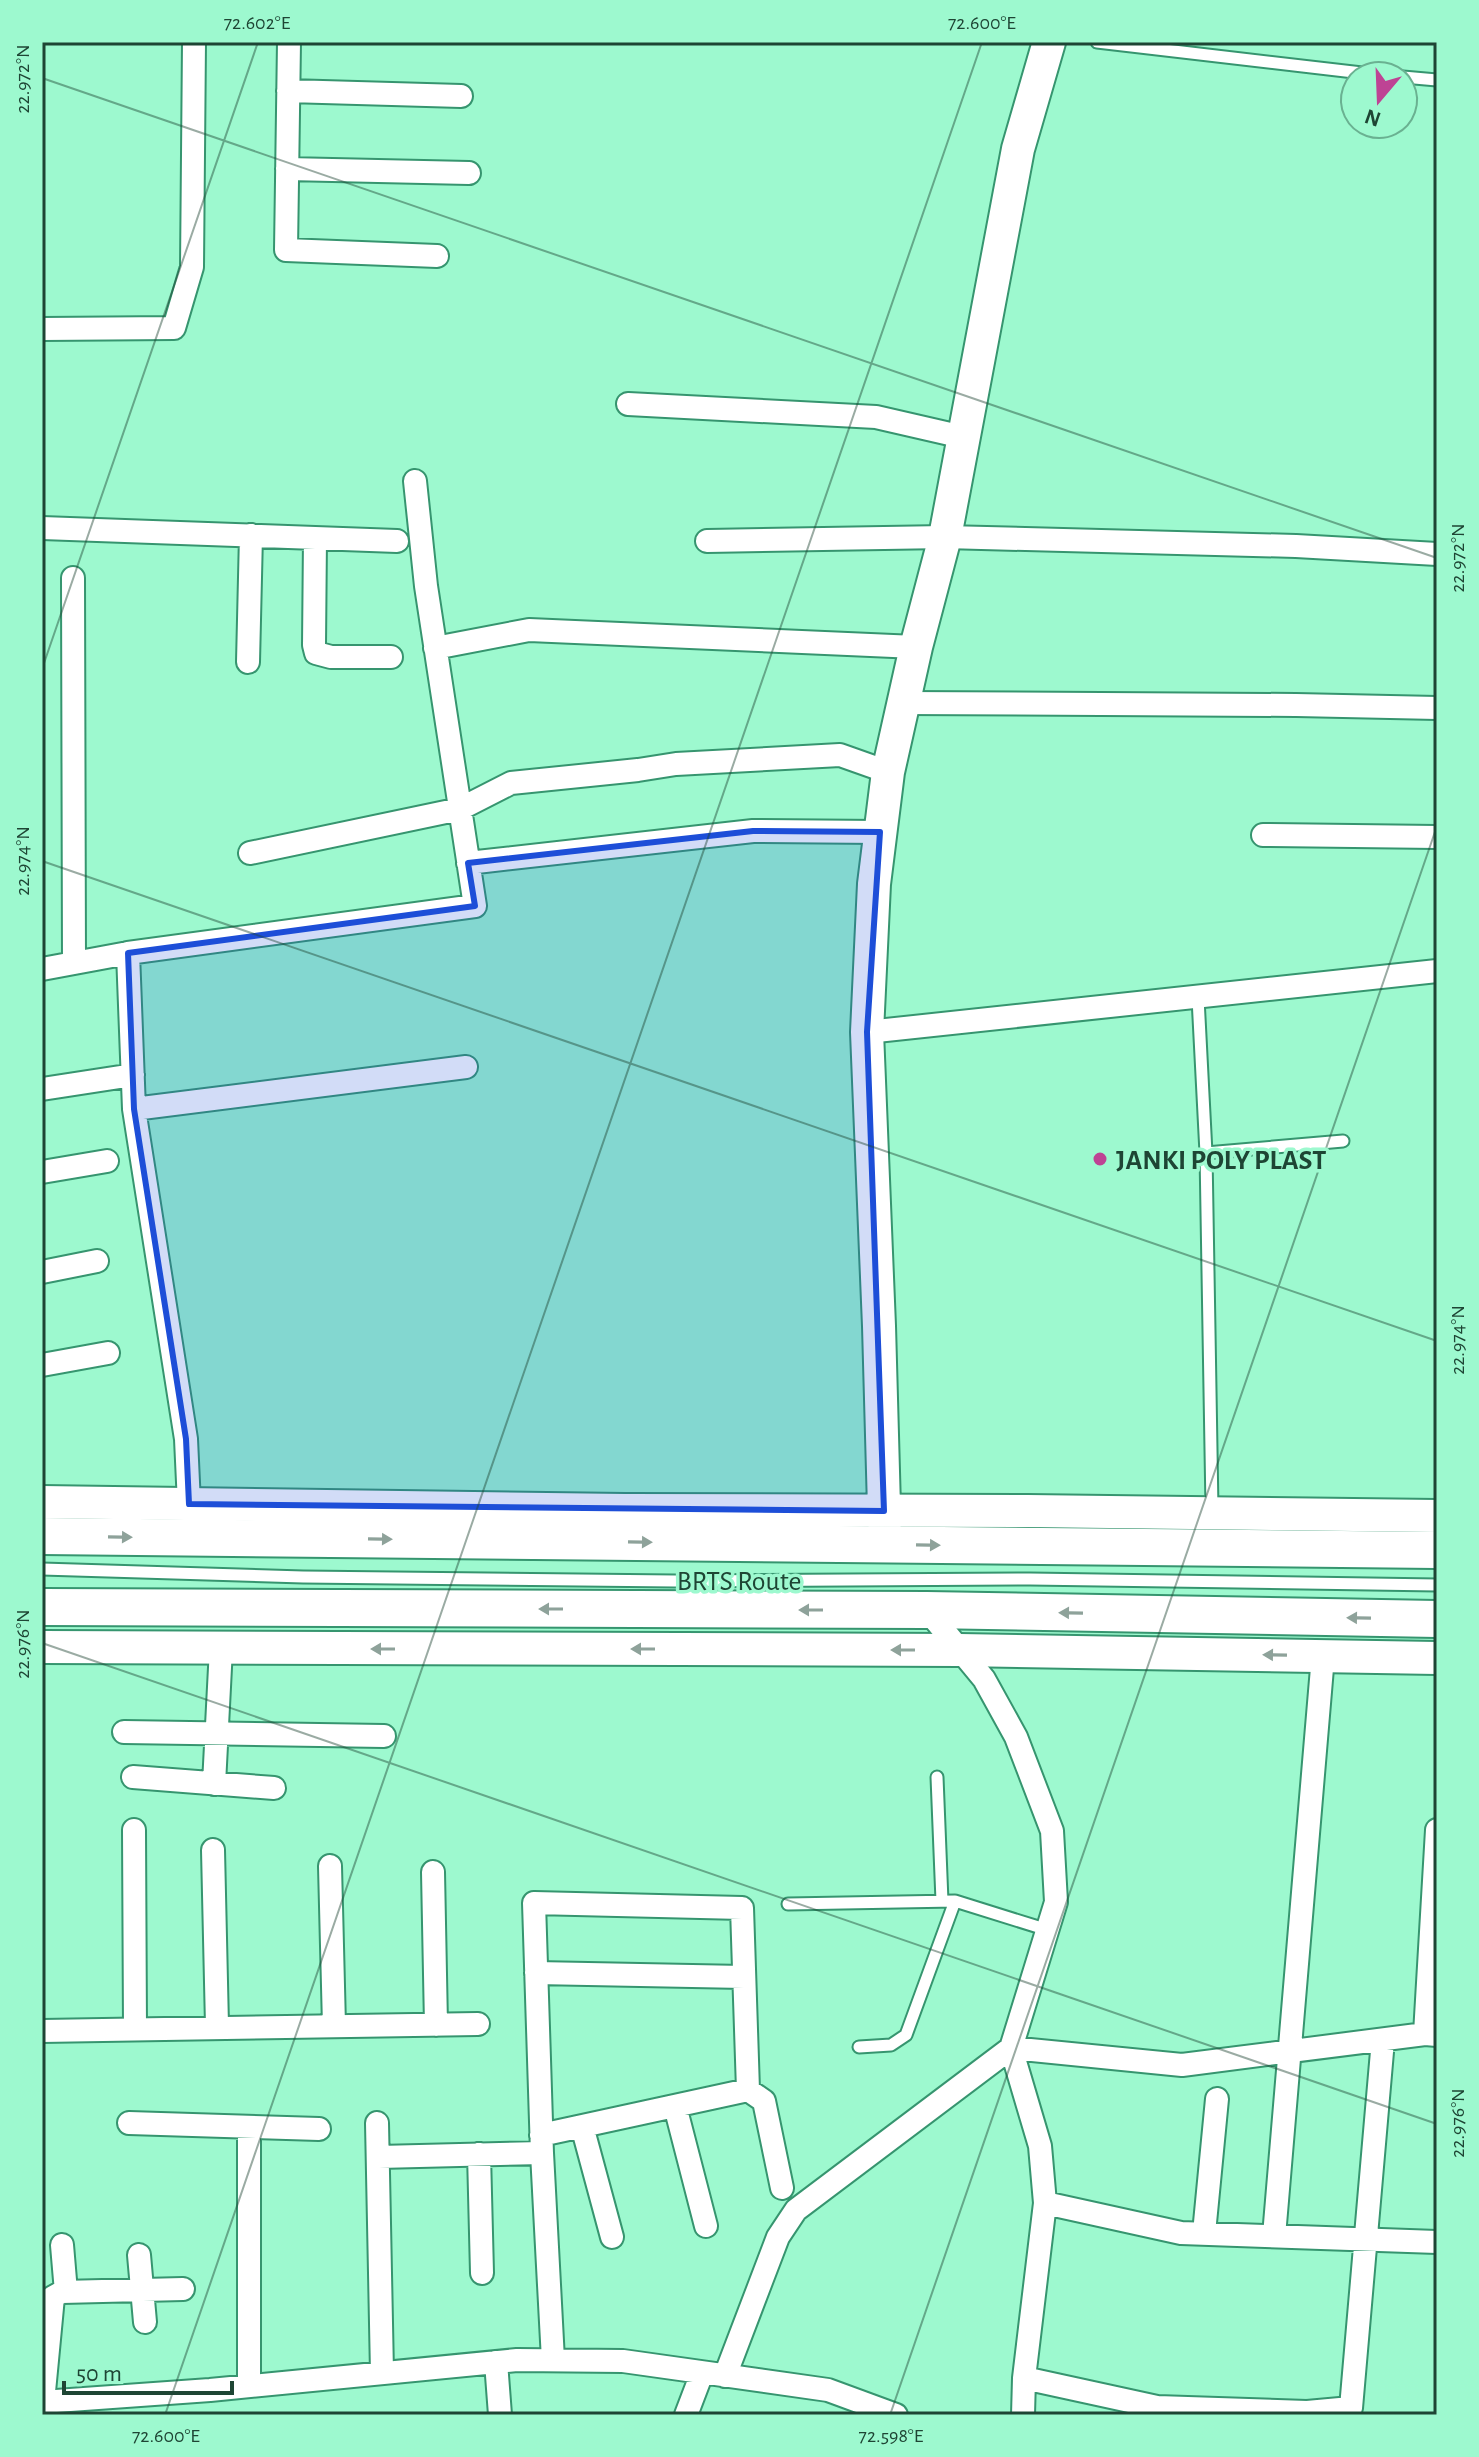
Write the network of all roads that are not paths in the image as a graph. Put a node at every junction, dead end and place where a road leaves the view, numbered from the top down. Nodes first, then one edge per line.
1 (194, 42) edge
2 (289, 42) edge
3 (1049, 42) edge
4 (1097, 42) edge
5 (1339, 70) edge
6 (288, 91) junction
7 (461, 96) dead end
8 (287, 169) junction
9 (469, 173) dead end
10 (437, 256) dead end
11 (42, 329) edge
12 (628, 404) dead end
13 (963, 437) junction
14 (415, 481) dead end
15 (42, 528) edge
16 (251, 535) junction
17 (945, 537) junction
18 (315, 538) junction
19 (397, 541) dead end
20 (707, 541) dead end
21 (1437, 554) edge
22 (73, 578) dead end
23 (916, 647) junction
24 (435, 648) junction
25 (391, 657) dead end
26 (248, 662) dead end
27 (903, 703) junction
28 (1437, 708) edge
29 (888, 772) junction
30 (460, 809) junction
31 (880, 832) junction
32 (1263, 835) dead end
33 (1437, 837) edge
34 (250, 853) dead end
35 (468, 863) junction
36 (128, 953) junction
37 (74, 963) junction
38 (42, 969) edge
39 (1437, 971) edge
40 (1198, 998) junction
41 (867, 1032) junction
42 (466, 1067) dead end
43 (133, 1075) junction
44 (42, 1089) edge
45 (134, 1109) junction
46 (1343, 1141) dead end
47 (1206, 1153) junction
48 (107, 1161) dead end
49 (42, 1172) edge
50 (97, 1261) dead end
51 (42, 1272) edge
52 (108, 1353) dead end
53 (42, 1365) edge
54 (42, 1502) edge
55 (189, 1504) junction
56 (1212, 1513) junction
57 (1437, 1516) edge
58 (884, 1528) junction
59 (42, 1536) edge
60 (1437, 1550) edge
61 (42, 1569) edge
62 (1437, 1585) edge
63 (42, 1607) edge
64 (682, 1609) junction
65 (927, 1610) junction
66 (1115, 1614) junction
67 (1437, 1619) edge
68 (42, 1647) edge
69 (221, 1648) junction
70 (685, 1649) junction
71 (960, 1650) junction
72 (1114, 1653) junction
73 (1323, 1656) junction
74 (1437, 1658) edge
75 (124, 1732) dead end
76 (219, 1735) junction
77 (384, 1736) dead end
78 (133, 1777) dead end
79 (937, 1777) dead end
80 (214, 1784) junction
81 (274, 1788) dead end
82 (134, 1830) dead end
83 (1437, 1830) edge
84 (213, 1850) dead end
85 (330, 1866) dead end
86 (1436, 1866) edge
87 (433, 1872) dead end
88 (948, 1901) junction
89 (788, 1904) dead end
90 (1048, 1930) junction
91 (536, 1973) junction
92 (744, 1977) junction
93 (478, 2024) dead end
94 (436, 2025) junction
95 (217, 2026) junction
96 (334, 2026) junction
97 (135, 2029) junction
98 (42, 2031) edge
99 (1431, 2035) edge
100 (1383, 2040) junction
101 (859, 2047) dead end
102 (1011, 2048) junction
103 (1290, 2051) junction
104 (748, 2090) junction
105 (1217, 2099) dead end
106 (675, 2106) junction
107 (129, 2123) dead end
108 (377, 2123) dead end
109 (582, 2126) junction
110 (249, 2127) junction
111 (319, 2129) dead end
112 (542, 2144) junction
113 (479, 2154) junction
114 (379, 2157) junction
115 (782, 2188) dead end
116 (1045, 2203) junction
117 (706, 2226) dead end
118 (1204, 2233) junction
119 (1274, 2236) junction
120 (612, 2237) dead end
121 (1367, 2239) junction
122 (1437, 2242) edge
123 (62, 2245) dead end
124 (139, 2255) dead end
125 (482, 2273) dead end
126 (183, 2289) dead end
127 (142, 2290) junction
128 (66, 2292) junction
129 (145, 2322) dead end
130 (553, 2360) junction
131 (496, 2362) junction
132 (382, 2373) junction
133 (702, 2373) junction
134 (725, 2376) junction
135 (1024, 2378) junction
136 (249, 2386) junction
137 (42, 2402) edge
138 (500, 2415) edge
139 (686, 2415) edge
140 (896, 2415) edge
141 (1023, 2415) edge

1 - 11 street
2 - 6 street
3 - 13 street
4 - 5 lane
6 - 7 street
6 - 8 street
8 - 9 street
8 - 10 street
12 - 13 street
13 - 17 street
14 - 24 street
15 - 16 street
16 - 18 street
16 - 26 street
17 - 20 street
17 - 21 street
17 - 23 street
18 - 19 street
18 - 25 street
22 - 37 street
23 - 24 street
23 - 27 street
24 - 30 street
27 - 28 street
27 - 29 street
29 - 30 street
29 - 31 street
30 - 34 street
30 - 35 street
31 - 35 street
31 - 41 street
32 - 33 street
35 - 36 street
36 - 37 street
36 - 43 street
37 - 38 street
39 - 40 street
40 - 41 street
40 - 47 lane
41 - 58 street
42 - 45 street
43 - 44 street
43 - 45 street
45 - 55 street
46 - 47 lane
47 - 56 lane
48 - 49 street
50 - 51 street
52 - 53 street
54 - 55 street
55 - 58 street
56 - 57 street
56 - 58 street
59 -> 58 main road
58 -> 60 main road
61 - 62 lane, BRTS Route
64 -> 63 main road
65 -> 64 main road
64 - 70 street
66 -> 65 main road
65 - 71 street
67 -> 66 main road
66 - 72 street
68 - 69 street
70 -> 69 street
69 - 76 street
71 -> 70 street
71 - 72 street
71 - 90 street
73 -> 72 street
73 - 74 street
73 - 103 street
75 - 76 street
76 - 77 street
76 - 80 street
78 - 80 street
79 - 88 lane
80 - 81 street
82 - 97 street
83 - 86 street
84 - 95 street
85 - 96 street
86 - 99 street
87 - 94 street
88 - 89 lane
88 - 90 lane
88 - 101 lane
90 - 102 street
91 - 92 street
91 - 92 street
91 - 112 street
92 - 104 street
93 - 94 street
94 - 96 street
95 - 96 street
95 - 97 street
97 - 98 street
99 - 100 street
100 - 103 street
100 - 121 street
102 - 103 street
102 - 116 street
102 - 134 street
103 - 119 street
104 - 106 street
104 - 115 street
105 - 118 street
106 - 109 street
106 - 117 street
107 - 110 street
108 - 114 street
109 - 112 street
109 - 120 street
110 - 111 street
110 - 136 street
112 - 113 street
112 - 130 street
113 - 114 street
113 - 125 street
114 - 132 street
116 - 118 street
116 - 135 street
118 - 119 street
119 - 121 street
121 - 122 street
121 - 135 street
123 - 128 street
124 - 127 street
126 - 127 street
127 - 128 street
127 - 129 street
128 - 137 street
130 - 131 street
130 - 133 street
131 - 132 street
131 - 138 street
132 - 136 street
133 - 134 street
133 - 139 street
134 - 140 street
135 - 141 street
136 - 137 street

